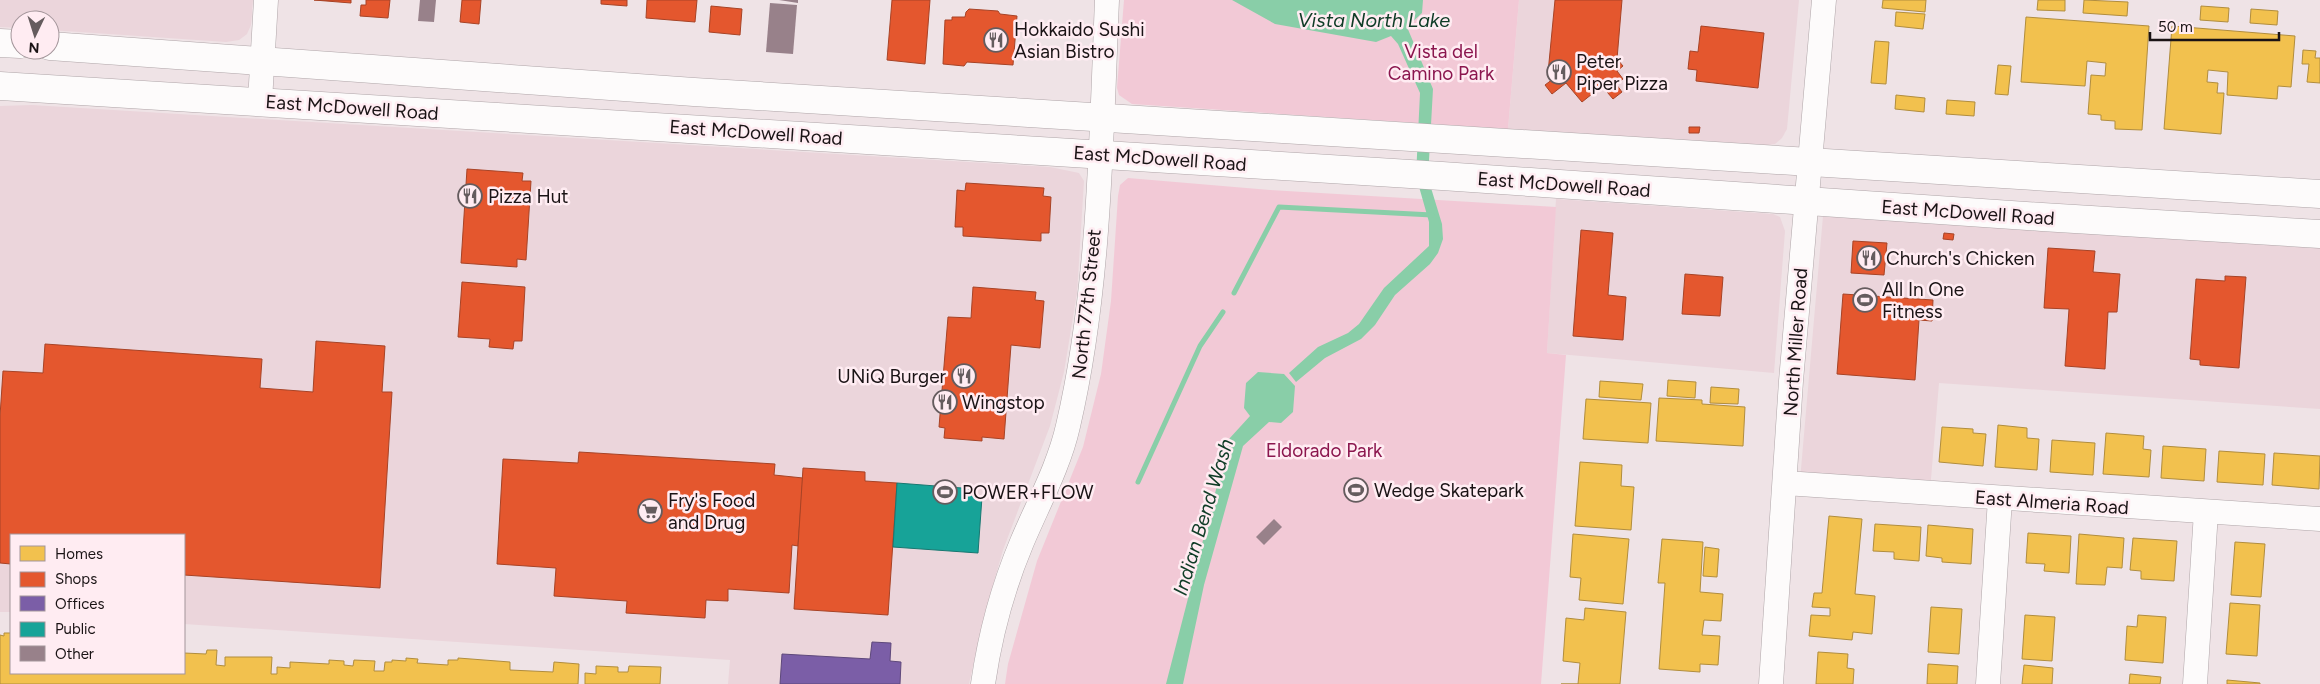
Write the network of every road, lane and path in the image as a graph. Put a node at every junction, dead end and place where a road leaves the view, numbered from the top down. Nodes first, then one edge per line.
1 (266, 0) edge
2 (1107, 0) edge
3 (1824, 0) edge
4 (60, 47) edge
5 (261, 60) junction
6 (0, 86) edge
7 (260, 101) junction
8 (1102, 118) junction
9 (1100, 154) junction
10 (1809, 162) junction
11 (2320, 194) edge
12 (1806, 201) junction
13 (2320, 234) edge
14 (1785, 484) junction
15 (2000, 499) junction
16 (2206, 512) junction
17 (2320, 519) edge
18 (983, 684) edge
19 (1771, 684) edge
20 (1988, 684) edge
21 (2194, 684) edge

1 - 5 street
2 - 8 street, North 77th Street
3 - 10 street, North Miller Road
4 - 5 main road, East McDowell Road
5 - 7 street
5 - 8 main road, East McDowell Road
6 - 7 main road, East McDowell Road
7 - 9 main road, East McDowell Road
8 - 9 street, North 77th Street
8 - 10 main road, East McDowell Road
9 - 12 main road, East McDowell Road
9 - 18 street, North 77th Street
10 - 11 main road, East McDowell Road
10 - 12 street, North Miller Road
12 - 13 main road, East McDowell Road
12 - 14 street, North Miller Road
14 - 15 street, East Almeria Road
14 - 19 street, North Miller Road
15 - 16 street, East Almeria Road
15 - 20 street
16 - 17 street, East Almeria Road
16 - 21 street

